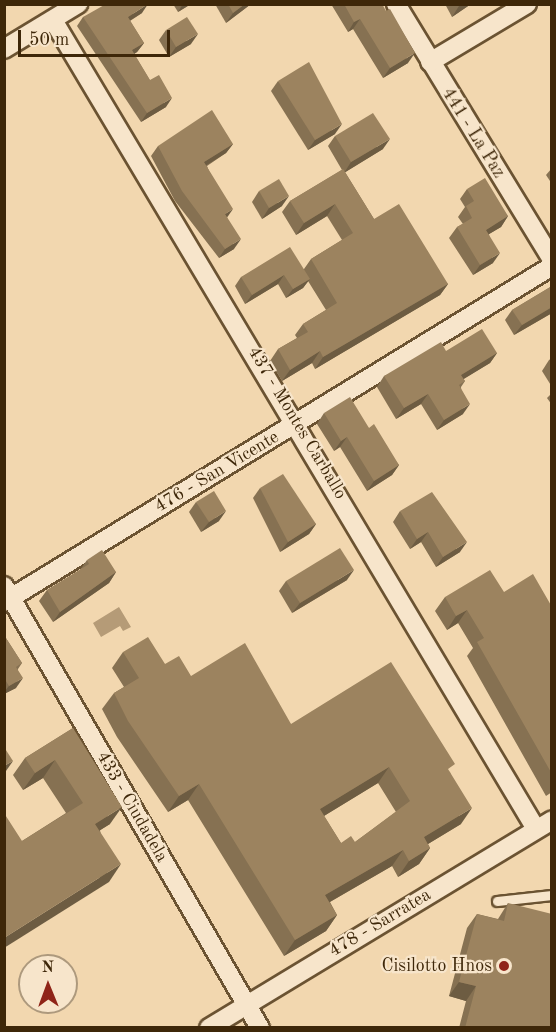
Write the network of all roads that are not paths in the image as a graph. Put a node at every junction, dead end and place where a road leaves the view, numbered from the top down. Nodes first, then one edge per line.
1 (78, 4) edge
2 (396, 4) edge
3 (527, 4) edge
4 (53, 20) junction
5 (4, 49) edge
6 (430, 62) junction
7 (552, 260) edge
8 (552, 266) edge
9 (297, 423) junction
10 (7, 595) edge
11 (544, 824) edge
12 (552, 895) edge
13 (497, 901) dead end
14 (246, 1005) junction
15 (208, 1028) edge
16 (260, 1028) edge

1 - 4 street
2 - 6 street, 441 - La Paz
3 - 6 street
4 - 5 street
4 - 9 street, 437 - Montes Carballo
6 - 7 street, 441 - La Paz
8 - 9 street, 476 - San Vicente
9 - 10 street, 476 - San Vicente
9 - 11 street, 437 - Montes Carballo
10 - 14 street, 433 - Ciudadela
11 - 14 street, 478 - Sarratea
12 - 13 lane
14 - 15 street, 478 - Sarratea
14 - 16 street, 433 - Ciudadela

